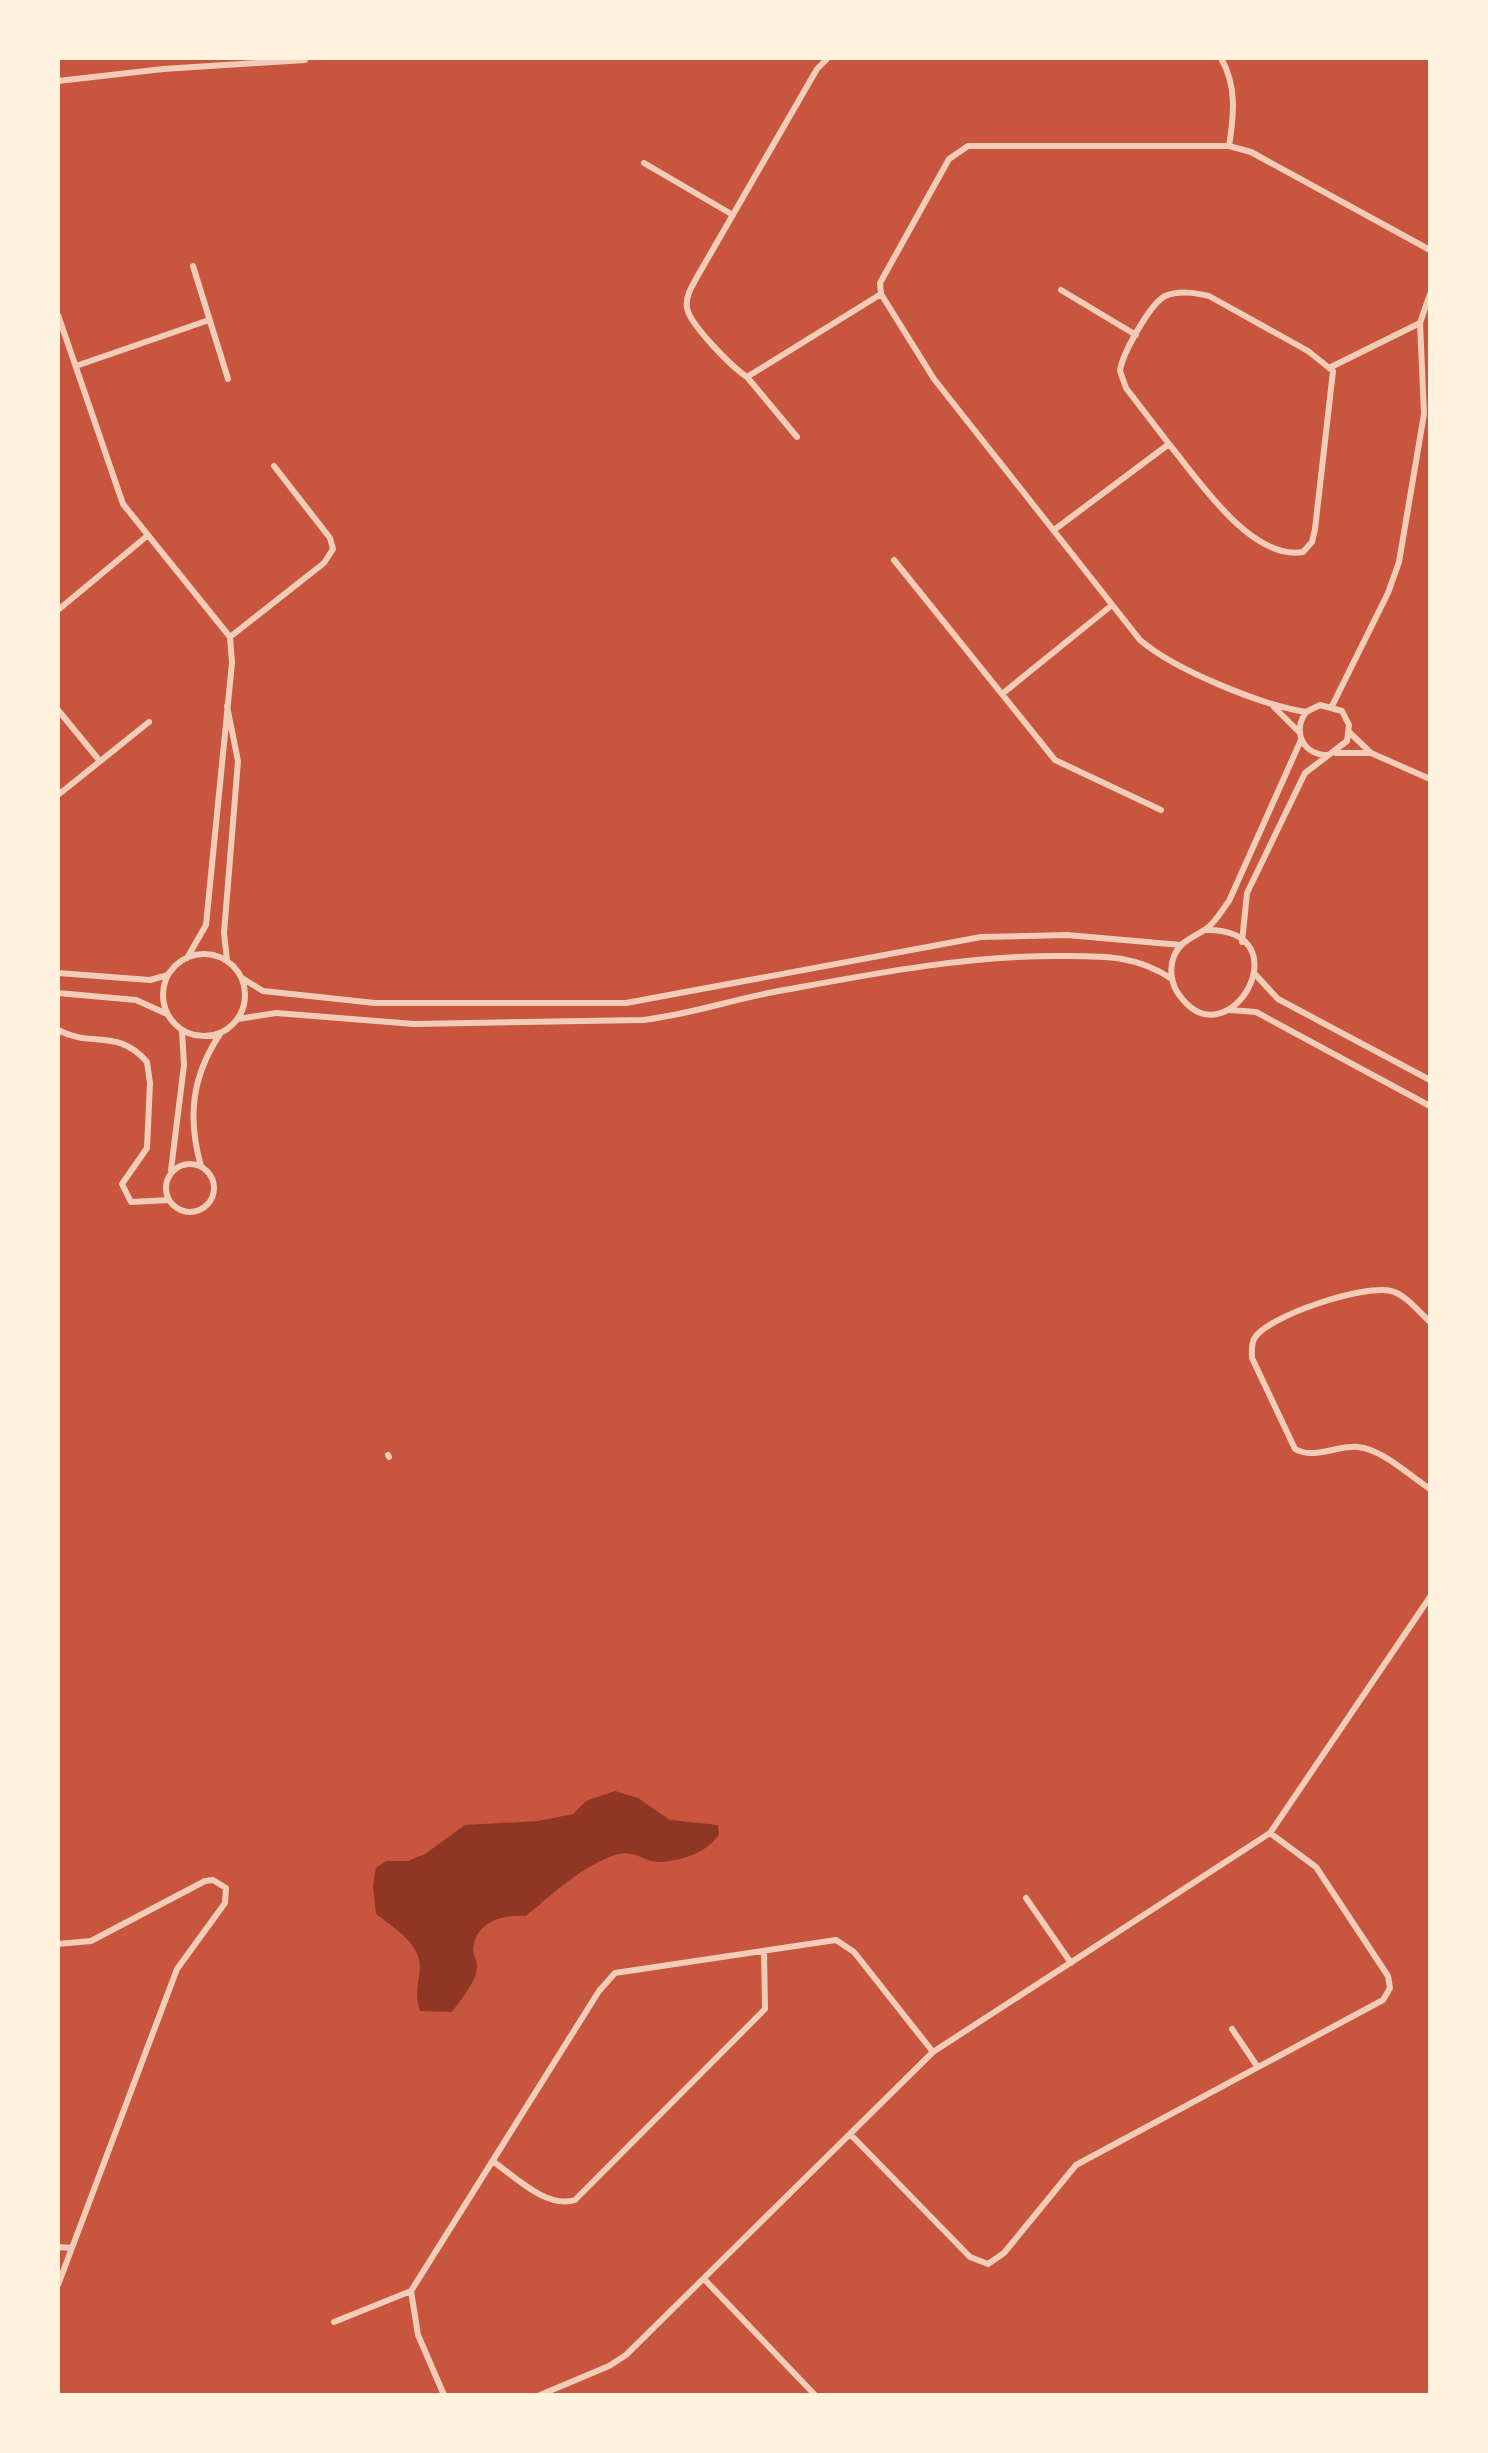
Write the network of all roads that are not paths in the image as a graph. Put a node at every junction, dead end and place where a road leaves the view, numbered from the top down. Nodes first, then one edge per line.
1 (162, 58) edge
2 (828, 58) edge
3 (1221, 58) edge
4 (305, 60) edge
5 (163, 69) junction
6 (58, 81) edge
7 (1229, 146) junction
8 (644, 163) dead end
9 (733, 215) junction
10 (1430, 250) edge
11 (193, 266) dead end
12 (1061, 290) dead end
13 (881, 294) junction
14 (1430, 294) edge
15 (58, 315) edge
16 (209, 320) junction
17 (1420, 323) junction
18 (1136, 335) junction
19 (76, 366) junction
20 (1331, 367) junction
21 (747, 377) junction
22 (228, 379) dead end
23 (1427, 415) edge
24 (1430, 433) edge
25 (797, 437) dead end
26 (1420, 440) junction
27 (1169, 444) junction
28 (274, 466) dead end
29 (1054, 530) junction
30 (147, 536) junction
31 (894, 560) dead end
32 (1112, 605) junction
33 (58, 610) edge
34 (230, 637) junction
35 (1002, 694) junction
36 (227, 702) junction
37 (1332, 706) junction
38 (1274, 707) junction
39 (58, 710) edge
40 (1306, 712) junction
41 (149, 722) dead end
42 (1350, 733) junction
43 (1300, 736) junction
44 (1371, 753) junction
45 (1332, 754) junction
46 (99, 760) junction
47 (219, 776) junction
48 (238, 778) junction
49 (1430, 779) edge
50 (58, 795) edge
51 (1161, 810) dead end
52 (216, 819) junction
53 (234, 820) junction
54 (1266, 822) junction
55 (1279, 828) junction
56 (1205, 930) junction
57 (1242, 942) junction
58 (1181, 945) junction
59 (187, 958) junction
60 (227, 961) junction
61 (58, 973) edge
62 (1254, 973) junction
63 (168, 975) junction
64 (242, 978) junction
65 (1172, 979) junction
66 (58, 993) edge
67 (1229, 1010) junction
68 (167, 1014) junction
69 (238, 1019) junction
70 (58, 1030) edge
71 (182, 1031) junction
72 (220, 1034) junction
73 (1430, 1080) edge
74 (1430, 1106) edge
75 (201, 1166) junction
76 (171, 1174) junction
77 (169, 1200) junction
78 (1430, 1322) edge
79 (1430, 1489) edge
80 (1430, 1597) edge
81 (1270, 1833) junction
82 (1026, 1898) dead end
83 (58, 1944) edge
84 (764, 1951) junction
85 (1071, 1963) junction
86 (1232, 2029) dead end
87 (933, 2052) junction
88 (1257, 2066) junction
89 (851, 2135) junction
90 (494, 2162) junction
91 (58, 2247) edge
92 (72, 2248) junction
93 (705, 2280) junction
94 (58, 2285) edge
95 (411, 2291) junction
96 (334, 2322) dead end
97 (444, 2395) edge
98 (540, 2395) edge
99 (815, 2395) edge

1 - 5 street
2 - 9 street
3 - 7 street
4 - 5 street
5 - 6 street
7 - 10 street
7 - 13 street
8 - 9 street
9 - 21 street
11 - 16 street
12 - 18 street
13 - 21 street
13 - 29 street
14 - 17 street
15 - 19 street
16 - 19 street
16 - 22 street
17 - 20 street
17 - 23 street
18 - 20 street
18 - 27 street
19 - 30 street
20 - 27 street
21 - 25 street
23 - 26 street
24 - 26 street
26 - 37 street
27 - 29 street
28 - 34 street
29 - 32 street
30 - 33 street
30 - 34 street
31 - 35 street
32 - 35 street
32 - 38 street
34 - 36 street
35 - 51 street
36 - 47 street
36 - 48 street
37 - 40 street
37 - 42 street
38 - 40 street
38 - 43 street
39 - 46 street
40 - 43 street
41 - 46 street
42 - 44 street
42 - 45 street
43 - 45 street
43 - 54 street
44 - 45 street
44 - 49 street
45 - 55 street
46 - 50 street
47 - 48 street
47 - 52 street
48 - 53 street
52 - 53 street
52 - 59 street
53 - 60 street
54 - 55 street
54 - 56 street
55 - 57 street
56 - 57 street
56 - 58 street
57 - 62 street
58 - 64 street
58 - 65 street
59 - 60 street
59 - 63 street
60 - 64 street
61 - 63 street
62 - 67 street
62 - 73 street
63 - 68 street
64 - 69 street
65 - 67 street
65 - 69 street
66 - 68 street
67 - 74 street
68 - 71 street
69 - 72 street
70 - 77 street
71 - 72 street
71 - 76 street
72 - 75 street
75 - 76 street
75 - 77 street
76 - 77 street
78 - 79 street
80 - 81 street
81 - 85 street
81 - 88 street
82 - 85 street
83 - 92 street
84 - 87 street
84 - 90 street
84 - 90 street
85 - 87 street
86 - 88 street
87 - 89 street
88 - 89 street
89 - 93 street
90 - 95 street
91 - 92 street
92 - 94 street
93 - 98 street
93 - 99 street
95 - 96 street
95 - 97 street

